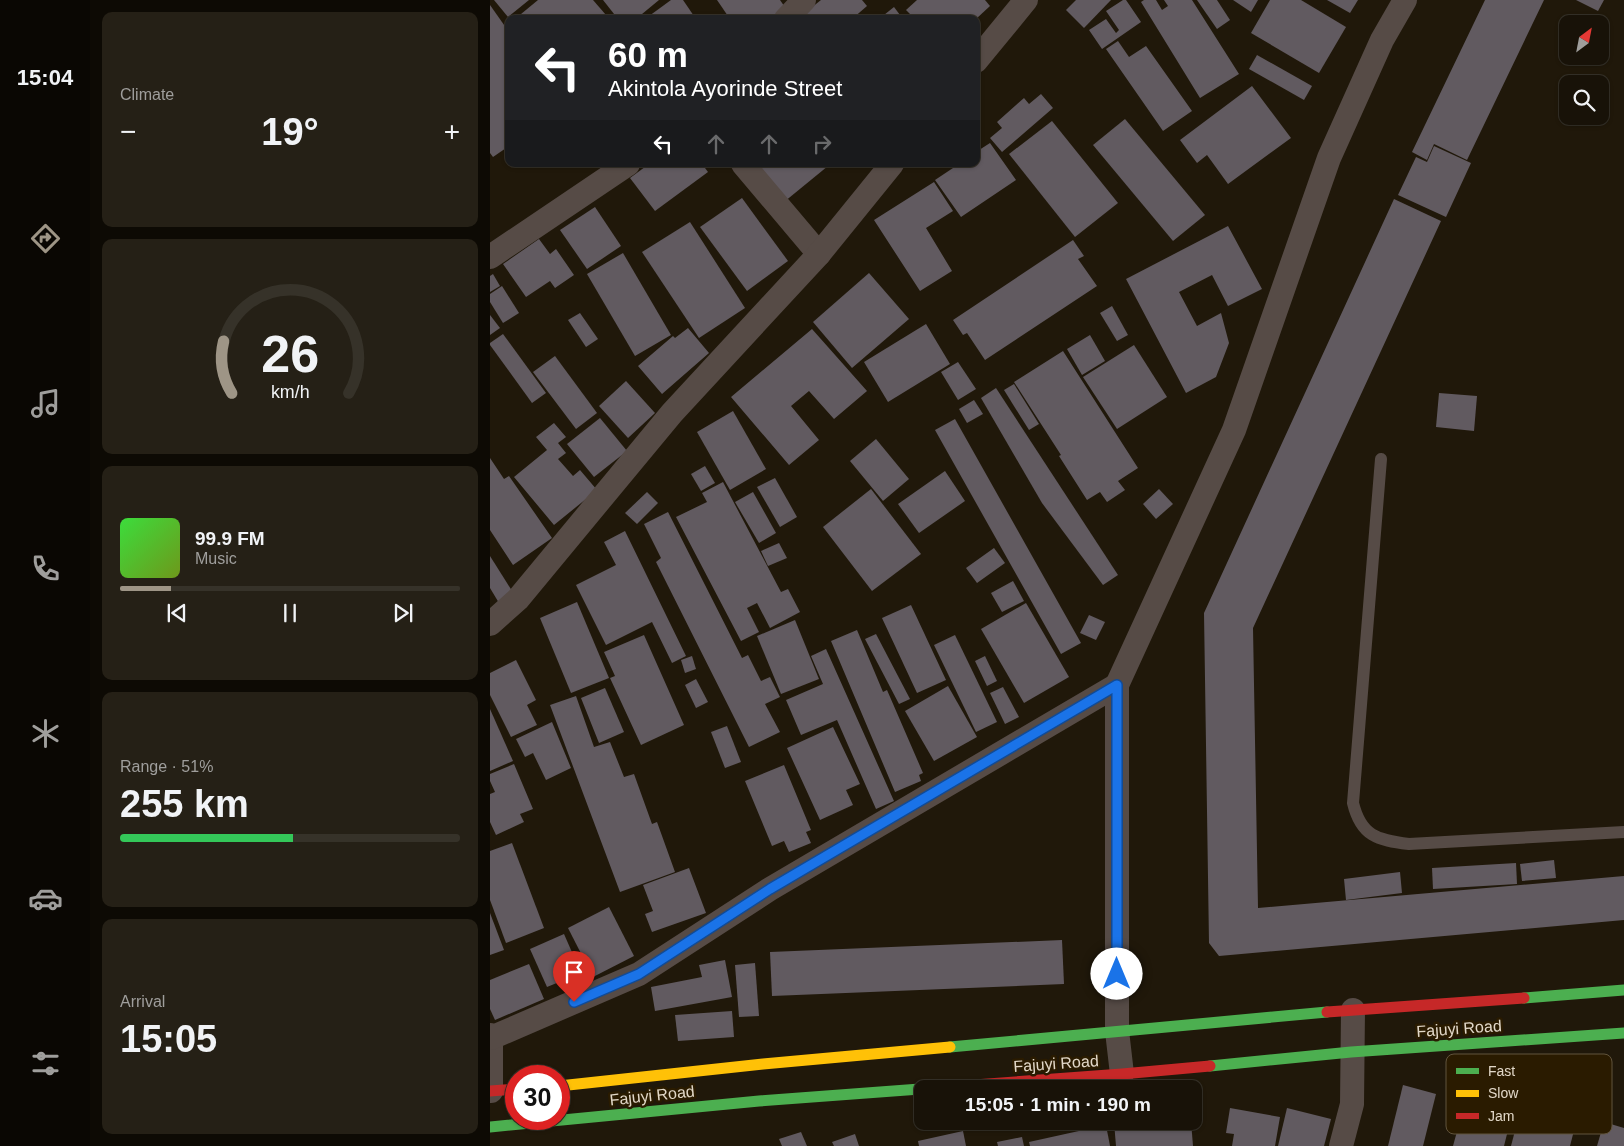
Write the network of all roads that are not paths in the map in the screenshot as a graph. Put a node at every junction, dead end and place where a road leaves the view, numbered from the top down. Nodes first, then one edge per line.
1 (804, 0) edge
2 (1026, 0) edge
3 (1405, 0) edge
4 (790, 15) edge
5 (980, 56) edge
6 (624, 167) edge
7 (746, 167) edge
8 (890, 167) edge
9 (818, 254) junction
10 (490, 257) edge
11 (1382, 459) dead end
12 (490, 624) edge
13 (1117, 685) junction
14 (1624, 832) edge
15 (1624, 990) edge
16 (1353, 1010) junction
17 (1117, 1031) junction
18 (1624, 1033) edge
19 (491, 1036) edge
20 (1351, 1052) junction
21 (1122, 1074) junction
22 (570, 1085) edge
23 (505, 1090) edge
24 (490, 1091) edge
25 (490, 1127) edge
26 (1341, 1146) edge

1 - 4 street
2 - 5 street
3 - 13 street
6 - 10 street
7 - 9 street
8 - 9 street
9 - 12 street
11 - 14 lane
13 - 17 street
13 - 19 street
15 - 16 highway, Fajuyi Road
16 - 17 highway, Fajuyi Road
16 - 20 street
17 - 21 street
17 - 22 highway, Fajuyi Road
18 - 20 highway, Fajuyi Road
19 - 24 street
20 - 21 highway, Fajuyi Road
20 - 26 street
21 - 25 highway, Fajuyi Road
23 - 24 highway

